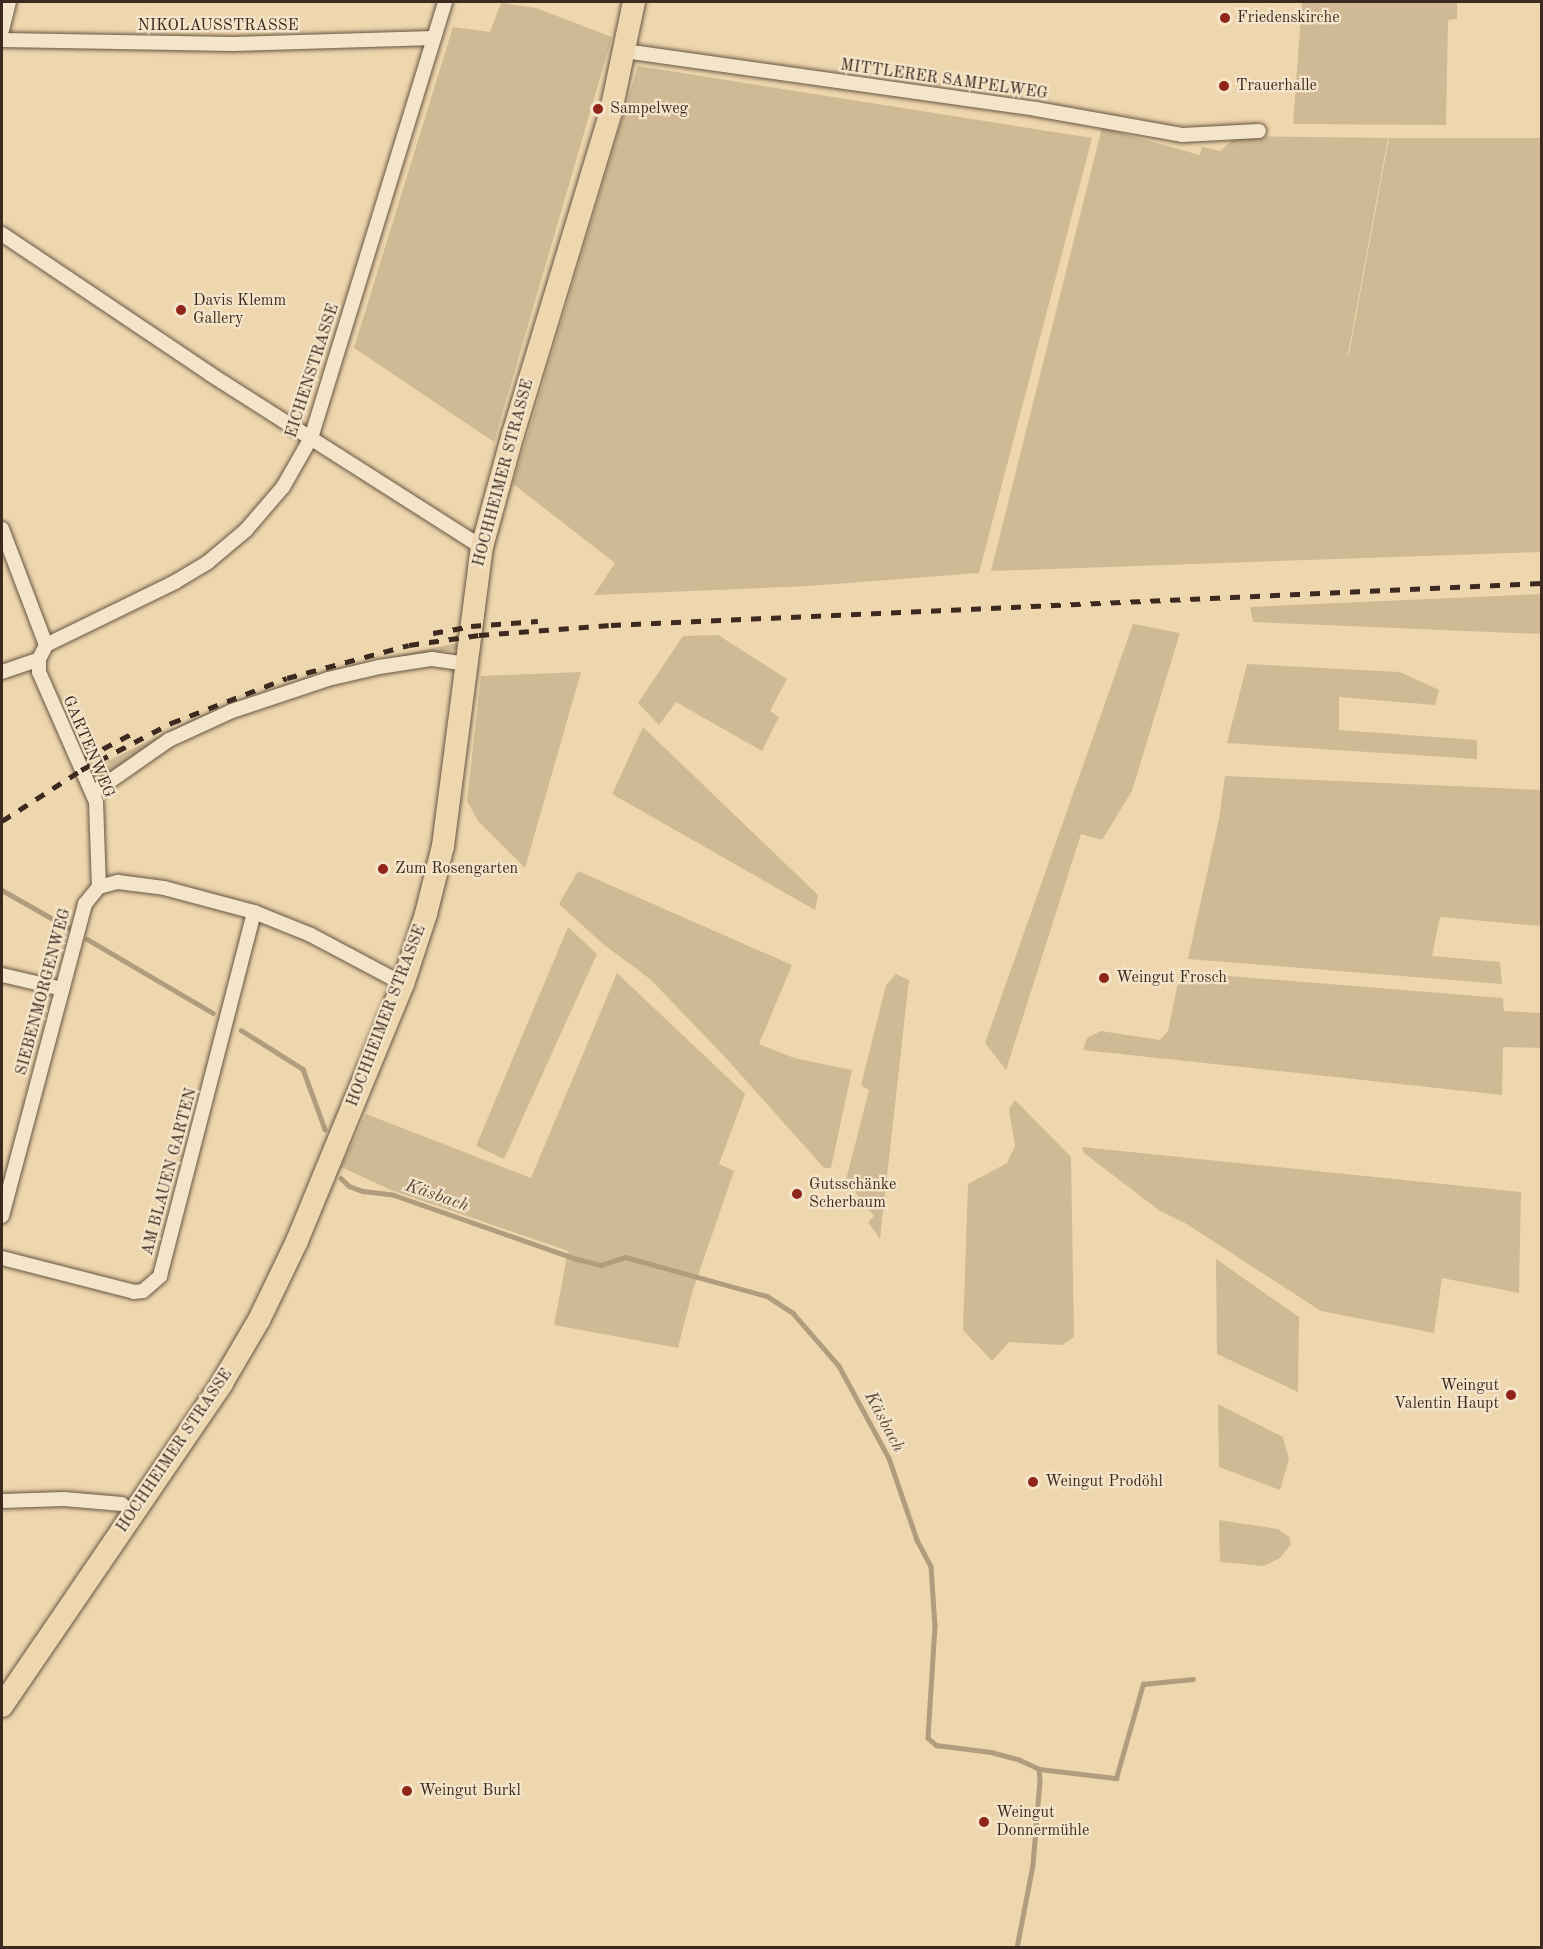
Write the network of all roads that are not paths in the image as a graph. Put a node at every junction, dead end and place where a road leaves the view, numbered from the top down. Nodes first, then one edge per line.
1 (9, 2) edge
2 (445, 2) edge
3 (634, 2) edge
4 (2, 30) edge
5 (434, 38) junction
6 (2, 40) edge
7 (624, 51) junction
8 (1259, 131) dead end
9 (2, 234) edge
10 (311, 438) junction
11 (2, 529) edge
12 (482, 547) junction
13 (46, 645) junction
14 (39, 658) junction
15 (467, 664) junction
16 (2, 672) edge
17 (93, 793) junction
18 (99, 887) junction
19 (254, 912) junction
20 (2, 975) edge
21 (403, 984) junction
22 (62, 989) junction
23 (2, 1216) edge
24 (2, 1258) edge
25 (2, 1501) edge
26 (122, 1504) dead end
27 (2, 1706) edge

1 - 4 street
2 - 5 street, EICHENSTRASSE
3 - 7 main road, HOCHHEIMER STRASSE
5 - 6 street, NIKOLAUSSTRASSE
5 - 10 street, EICHENSTRASSE
7 - 8 street, MITTLERER SAMPELWEG
7 - 12 main road, HOCHHEIMER STRASSE
9 - 10 street
10 - 12 street
10 - 13 street, EICHENSTRASSE
11 - 13 street
12 - 15 main road, HOCHHEIMER STRASSE
13 - 14 street
14 - 16 street
14 - 17 street, GARTENWEG
15 - 17 street
15 - 21 main road, HOCHHEIMER STRASSE
17 - 18 street, GARTENWEG
18 - 19 street
18 - 22 street, SIEBENMORGENWEG
19 - 21 street
19 - 24 street, AM BLAUEN GARTEN
20 - 22 street
21 - 27 main road, HOCHHEIMER STRASSE
22 - 23 street, SIEBENMORGENWEG
25 - 26 street

